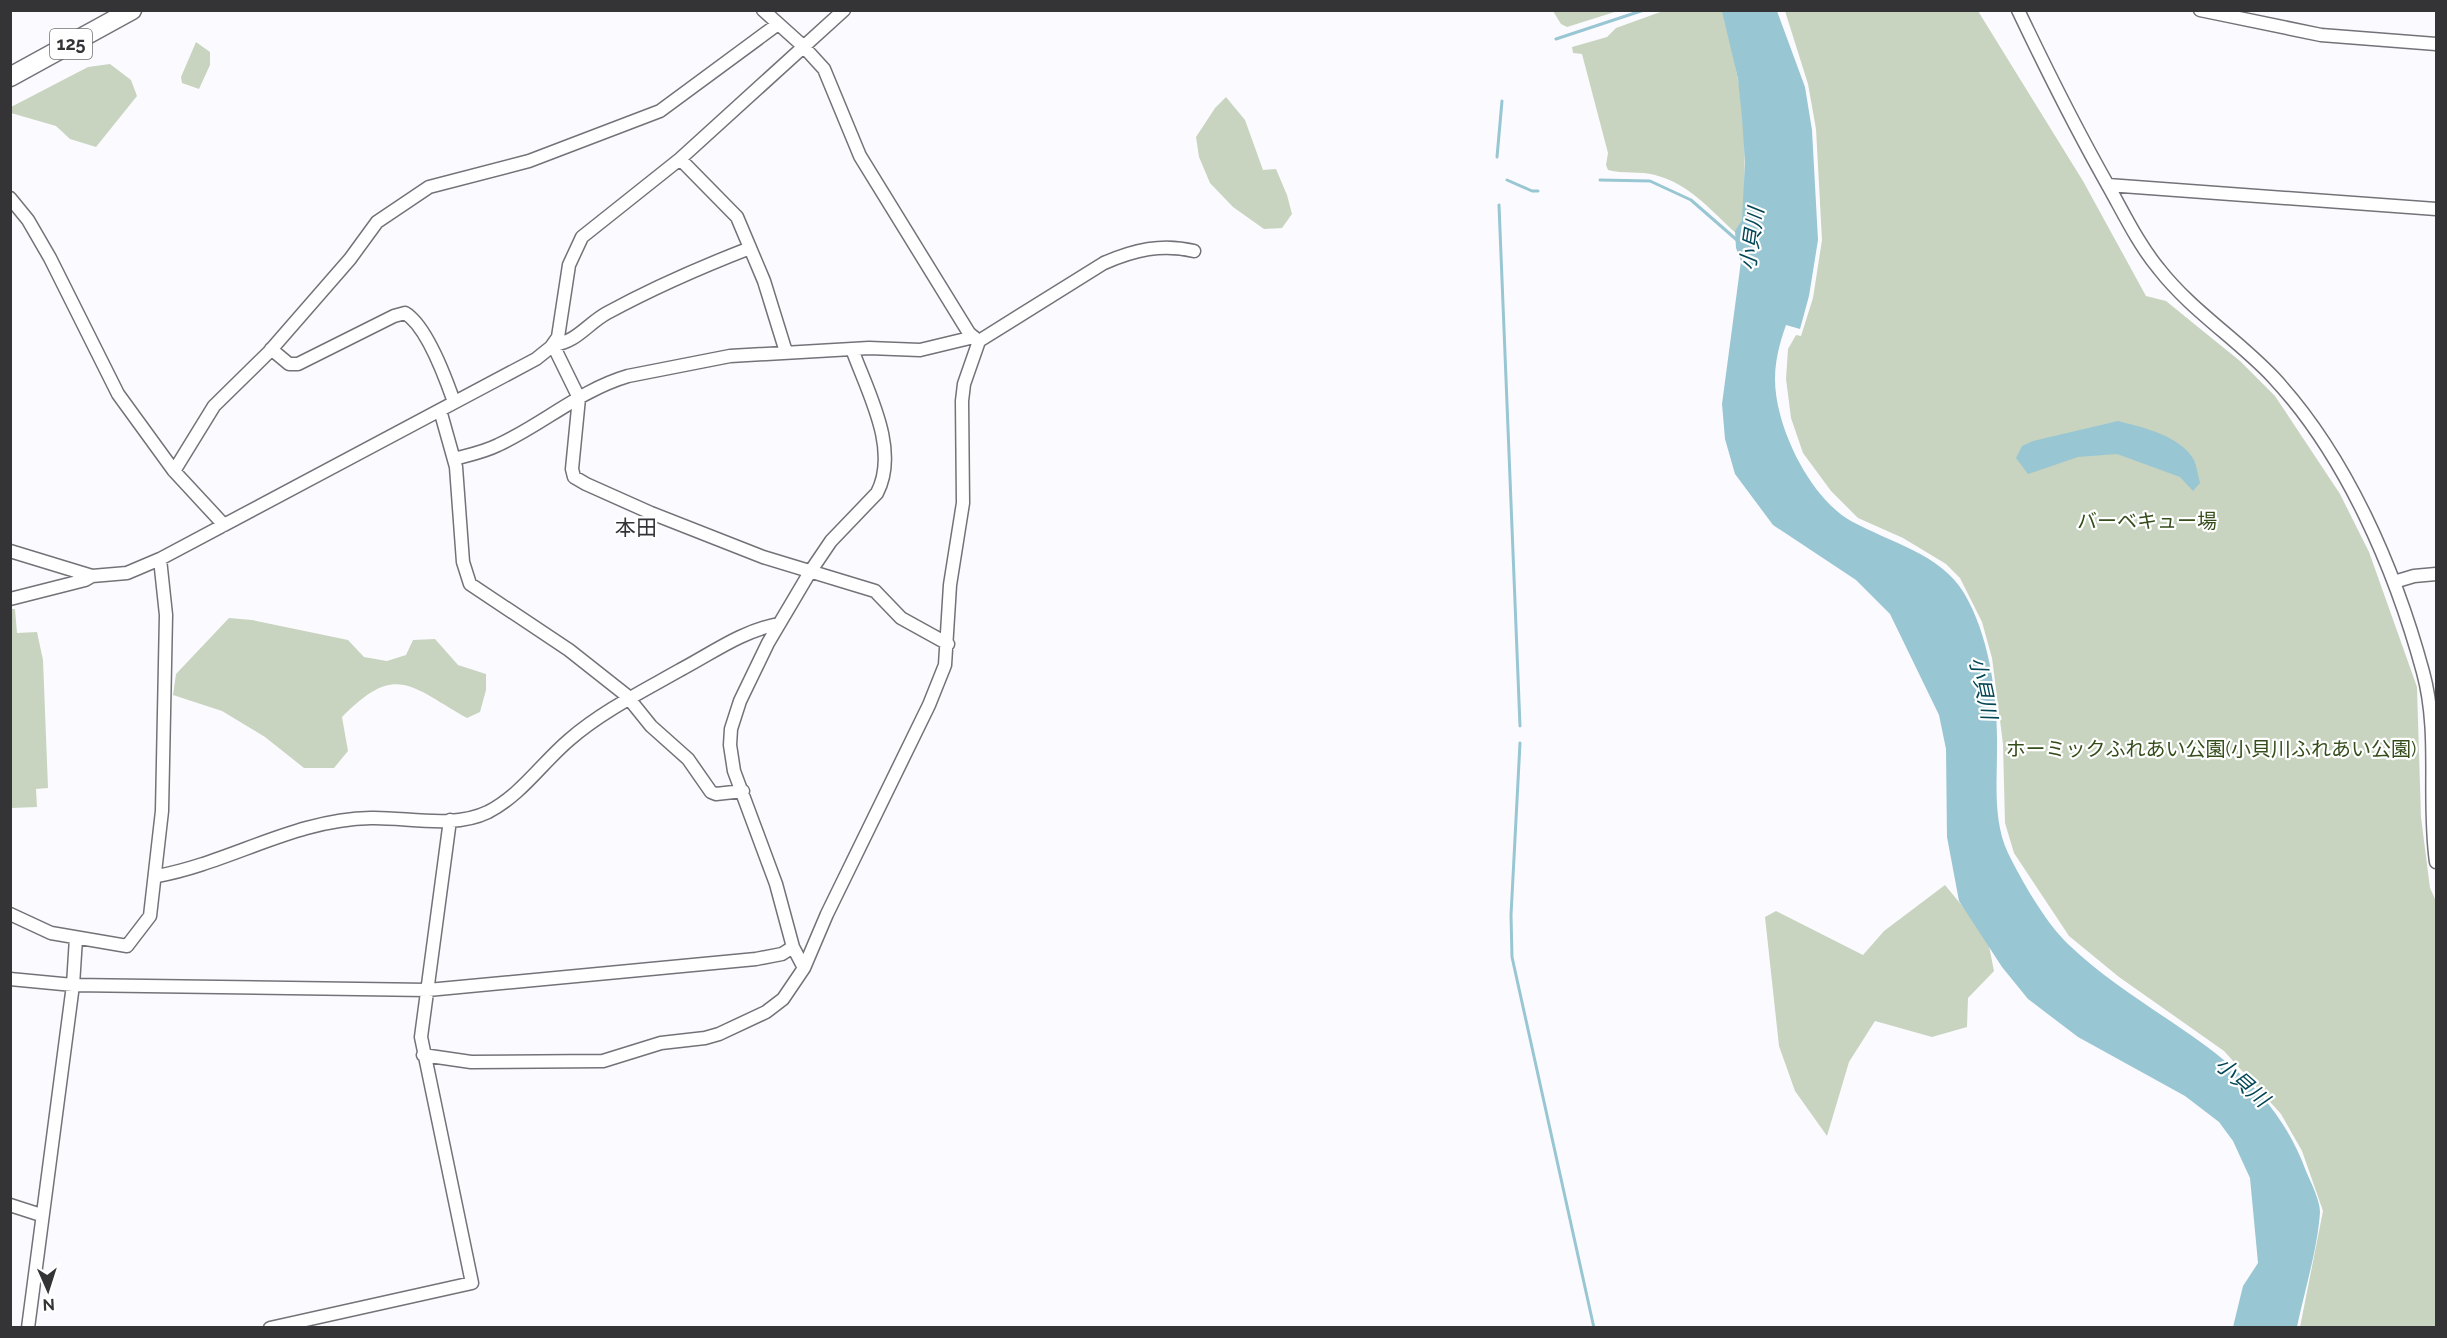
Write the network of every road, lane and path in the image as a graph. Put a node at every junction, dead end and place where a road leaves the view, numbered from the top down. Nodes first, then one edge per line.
1 (132, 10) edge
2 (763, 10) edge
3 (844, 10) edge
4 (2018, 10) edge
5 (2200, 10) edge
6 (778, 24) junction
7 (2436, 44) edge
8 (803, 46) junction
9 (10, 77) edge
10 (680, 159) junction
11 (2108, 185) junction
12 (10, 198) edge
13 (2436, 209) edge
14 (750, 248) junction
15 (1194, 251) dead end
16 (976, 339) junction
17 (552, 345) junction
18 (271, 349) junction
19 (852, 349) junction
20 (786, 352) junction
21 (579, 398) junction
22 (454, 402) junction
23 (440, 410) junction
24 (454, 459) junction
25 (174, 471) junction
26 (224, 525) junction
27 (10, 550) edge
28 (160, 559) junction
29 (810, 572) junction
30 (2436, 574) edge
31 (92, 576) junction
32 (2394, 582) junction
33 (10, 599) edge
34 (778, 624) junction
35 (948, 644) junction
36 (630, 700) junction
37 (743, 790) junction
38 (450, 820) junction
39 (2436, 862) edge
40 (157, 876) junction
41 (10, 914) edge
42 (76, 938) junction
43 (793, 947) junction
44 (804, 968) junction
45 (10, 979) edge
46 (73, 985) junction
47 (428, 990) junction
48 (423, 1055) junction
49 (10, 1205) edge
50 (41, 1215) junction
51 (28, 1328) edge
52 (270, 1328) edge

1 - 9 highway, 125
2 - 6 street
3 - 8 street
4 - 11 street
5 - 7 street
6 - 8 street
6 - 18 street
8 - 10 street
8 - 16 street
10 - 14 street
10 - 17 street
11 - 13 street
11 - 32 street
12 - 25 street
14 - 17 street
14 - 20 street
15 - 16 street
16 - 19 street
16 - 35 street
17 - 21 street
17 - 22 street
18 - 22 street
18 - 25 street
19 - 20 street
19 - 29 street
20 - 21 street
21 - 24 street
21 - 29 street
22 - 23 street
23 - 24 street
23 - 26 street
24 - 36 street
25 - 26 street
26 - 28 street
27 - 31 street
28 - 31 street
28 - 40 street
29 - 34 street
29 - 35 street
30 - 32 street
31 - 33 street
32 - 39 street
34 - 36 street
34 - 37 street
35 - 44 street
36 - 37 street
36 - 38 street
37 - 43 street
38 - 40 street
38 - 47 street
40 - 42 street
41 - 42 street
42 - 46 street
43 - 44 street
43 - 47 street
44 - 48 street
45 - 46 street
46 - 47 street
46 - 50 street
47 - 48 street
48 - 52 street
49 - 50 street
50 - 51 street

